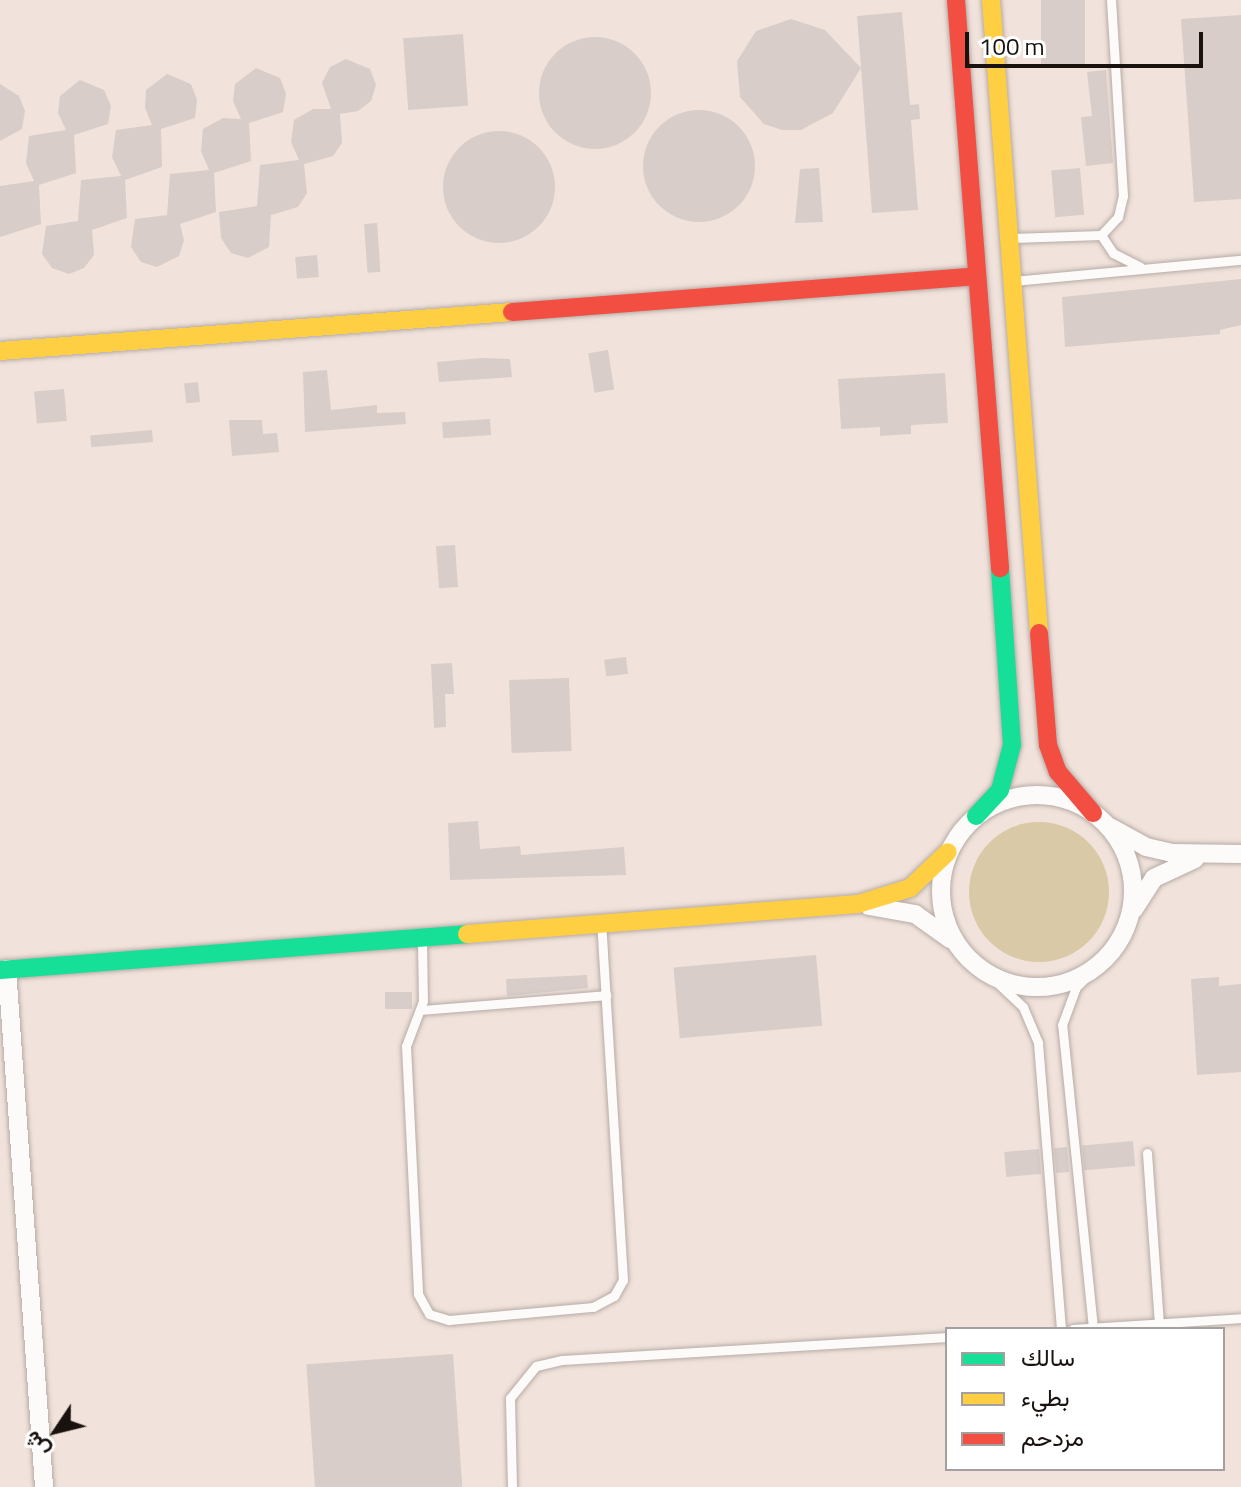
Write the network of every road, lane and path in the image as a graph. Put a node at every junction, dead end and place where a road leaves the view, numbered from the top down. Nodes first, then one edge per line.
1 (956, 0) edge
2 (991, 0) edge
3 (1111, 0) edge
4 (1101, 235) junction
5 (1009, 238) junction
6 (1241, 260) edge
7 (1151, 269) junction
8 (976, 276) junction
9 (1012, 282) junction
10 (0, 351) edge
11 (976, 816) junction
12 (1096, 816) junction
13 (948, 852) junction
14 (1241, 854) edge
15 (1201, 857) junction
16 (858, 904) junction
17 (1128, 922) junction
18 (601, 923) junction
19 (422, 936) junction
20 (959, 947) junction
21 (1097, 966) junction
22 (4, 969) edge
23 (986, 972) junction
24 (606, 995) junction
25 (421, 1010) junction
26 (1147, 1153) dead end
27 (1241, 1318) edge
28 (1159, 1324) junction
29 (1061, 1327) edge
30 (1093, 1327) edge
31 (1110, 1327) edge
32 (945, 1337) edge
33 (44, 1487) edge
34 (512, 1487) edge

1 - 8 street
2 - 5 street
3 - 4 lane
4 - 5 lane
4 - 7 lane
5 - 9 street
6 - 7 lane
7 - 9 lane
8 - 10 street
8 - 11 street
9 - 12 street
11 - 12 street
11 - 13 street
12 - 15 street
12 - 17 street
13 - 16 street
13 - 20 street
14 - 15 street
15 - 17 street
16 - 18 street
16 - 20 street
17 - 21 street
18 - 19 street
18 - 24 lane
19 - 22 street
19 - 25 lane
20 - 23 street
21 - 23 street
21 - 30 lane
22 - 33 street
23 - 29 lane
24 - 25 lane
24 - 25 lane
26 - 28 lane
27 - 28 lane
28 - 31 lane
32 - 34 lane

